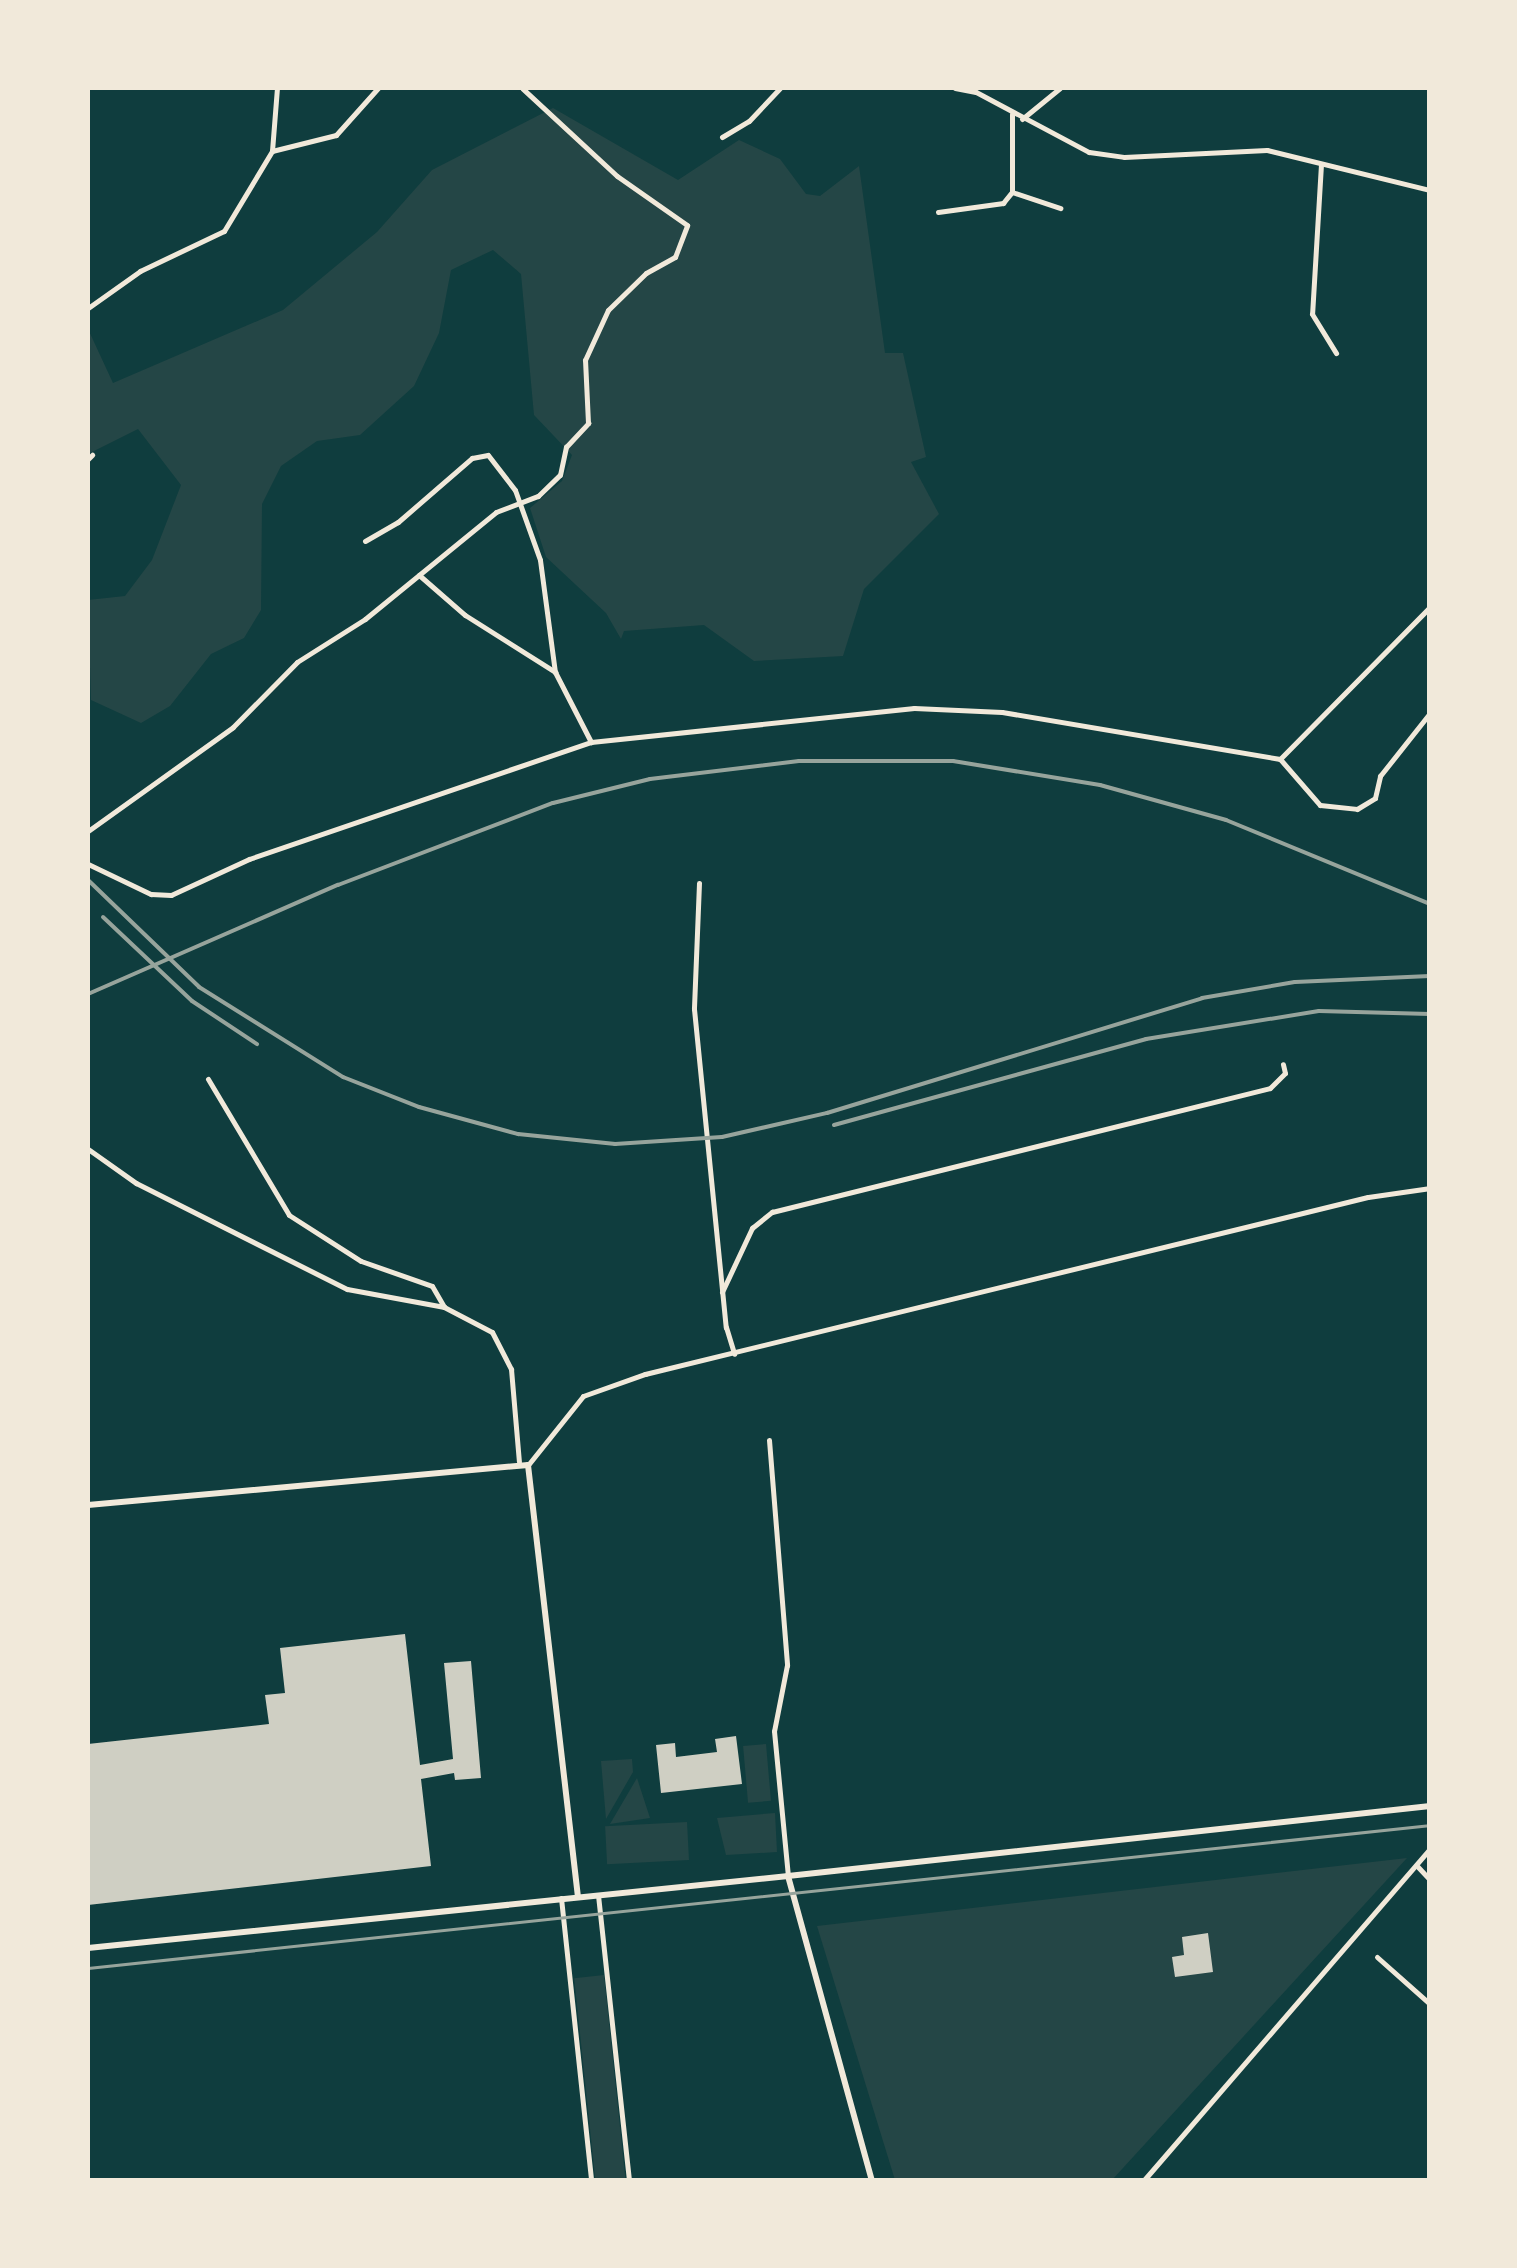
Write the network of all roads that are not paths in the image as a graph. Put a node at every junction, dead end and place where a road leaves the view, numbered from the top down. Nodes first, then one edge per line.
1 (277, 88) edge
2 (378, 88) edge
3 (522, 88) edge
4 (780, 88) edge
5 (955, 88) edge
6 (1060, 88) edge
7 (1012, 114) junction
8 (1022, 119) junction
9 (722, 137) dead end
10 (272, 151) junction
11 (1321, 164) junction
12 (1430, 190) edge
13 (1012, 192) junction
14 (1060, 208) dead end
15 (938, 212) dead end
16 (88, 308) edge
17 (1336, 353) dead end
18 (520, 503) junction
19 (365, 541) dead end
20 (419, 575) junction
21 (1430, 607) edge
22 (556, 672) junction
23 (1430, 713) edge
24 (591, 742) junction
25 (1280, 759) junction
26 (88, 831) edge
27 (88, 864) edge
28 (700, 883) dead end
29 (1283, 1064) dead end
30 (208, 1079) dead end
31 (88, 1148) edge
32 (1430, 1188) edge
33 (722, 1292) junction
34 (444, 1307) junction
35 (734, 1354) junction
36 (769, 1440) dead end
37 (523, 1464) junction
38 (88, 1505) edge
39 (1430, 1806) edge
40 (1430, 1848) edge
41 (1417, 1867) junction
42 (788, 1876) junction
43 (1430, 1880) edge
44 (598, 1893) junction
45 (578, 1895) junction
46 (561, 1898) junction
47 (88, 1948) edge
48 (1377, 1957) dead end
49 (1430, 2004) edge
50 (591, 2180) edge
51 (629, 2180) edge
52 (872, 2180) edge
53 (1144, 2180) edge

1 - 10 street
2 - 10 street
3 - 18 street
4 - 9 street
5 - 7 street
6 - 8 street
7 - 8 street
7 - 13 street
8 - 11 street
10 - 16 street
11 - 12 street
11 - 17 street
13 - 14 street
13 - 15 street
18 - 19 street
18 - 20 street
18 - 22 street
20 - 22 street
20 - 26 street
21 - 25 street
22 - 24 street
23 - 25 street
24 - 25 street
24 - 27 street
28 - 33 street
29 - 33 street
30 - 34 street
31 - 34 street
32 - 35 street
33 - 35 street
34 - 37 street
35 - 37 street
36 - 42 street
37 - 38 street
37 - 45 street
39 - 42 street
40 - 41 street
41 - 43 street
41 - 53 street
42 - 44 street
42 - 52 street
44 - 45 street
44 - 51 street
45 - 46 street
46 - 47 street
46 - 50 street
48 - 49 street

